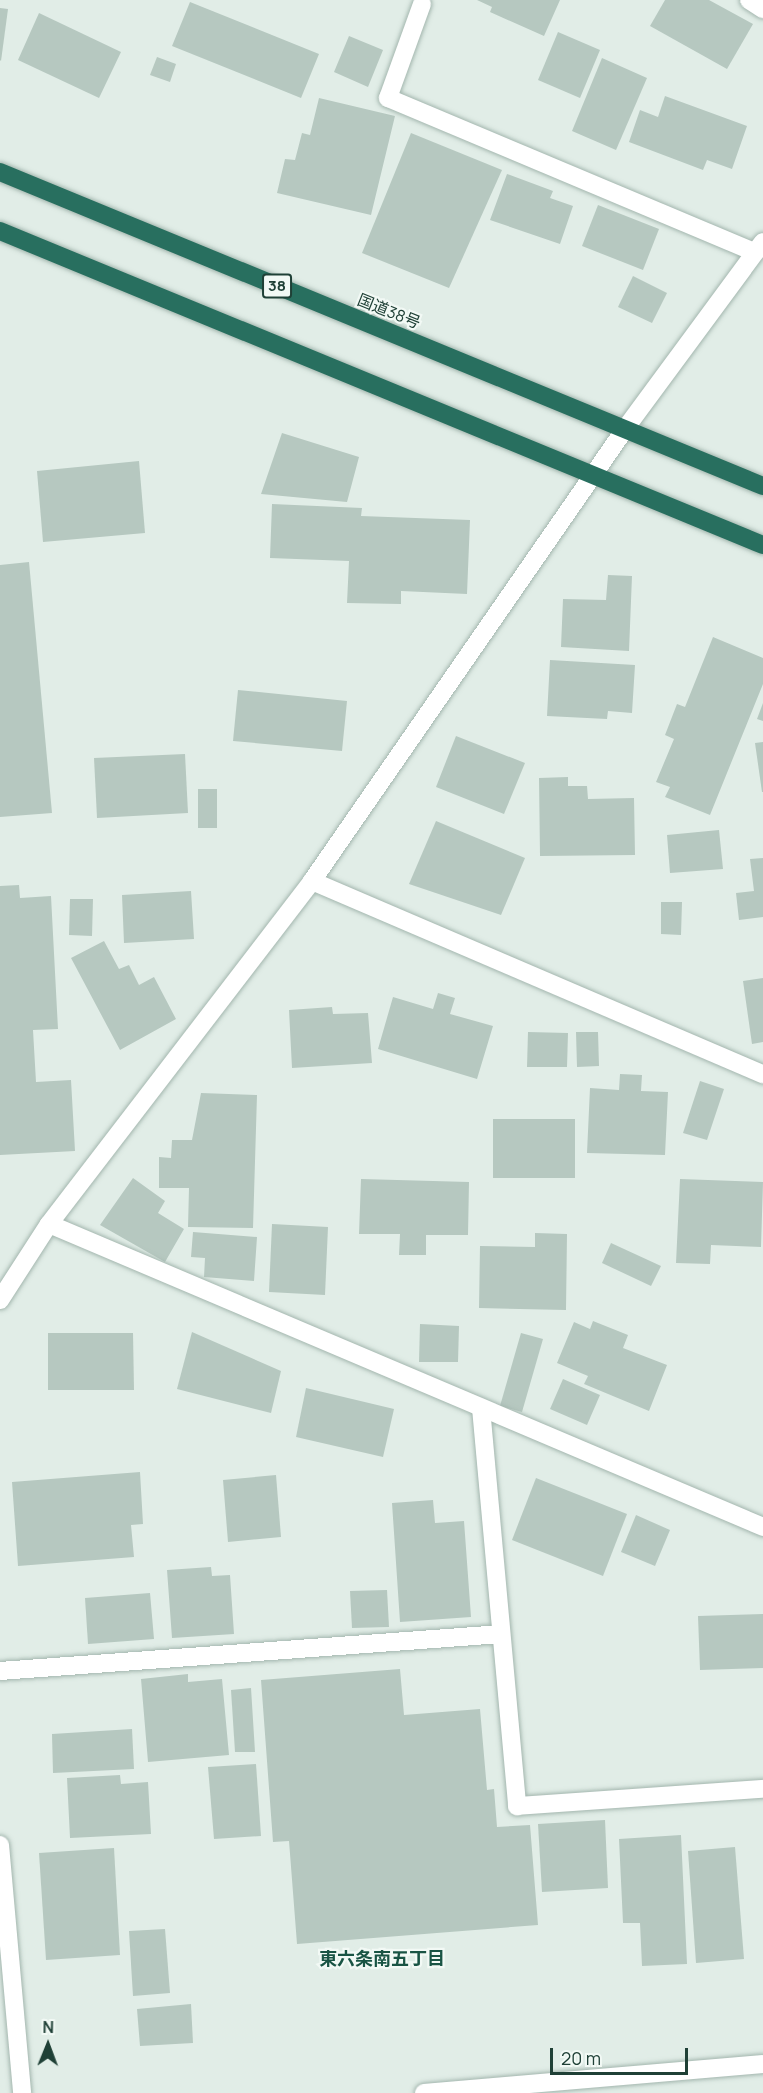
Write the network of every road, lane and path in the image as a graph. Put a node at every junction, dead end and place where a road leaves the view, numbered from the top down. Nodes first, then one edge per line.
1 (749, 0) edge
2 (422, 4) dead end
3 (763, 9) edge
4 (0, 172) edge
5 (0, 231) edge
6 (759, 247) edge
7 (625, 429) junction
8 (593, 474) junction
9 (763, 486) edge
10 (763, 545) edge
11 (312, 881) junction
12 (763, 1074) edge
13 (49, 1224) junction
14 (0, 1300) edge
15 (481, 1408) junction
16 (763, 1527) edge
17 (501, 1634) junction
18 (0, 1671) edge
19 (763, 1790) edge
20 (0, 1845) edge
21 (763, 2064) edge
22 (506, 2090) edge
23 (22, 2093) edge
24 (424, 2093) edge

1 - 3 street
2 - 6 street
4 - 7 highway, 国道38号 / 38
5 - 8 highway
6 - 7 street
7 - 8 street
7 - 9 highway, 国道38号 / 38
8 - 10 highway
8 - 11 street
11 - 12 street
11 - 13 street
13 - 14 street
13 - 15 street
15 - 16 street
15 - 17 street
17 - 18 street
17 - 19 street
20 - 23 street
21 - 22 street
22 - 24 street

